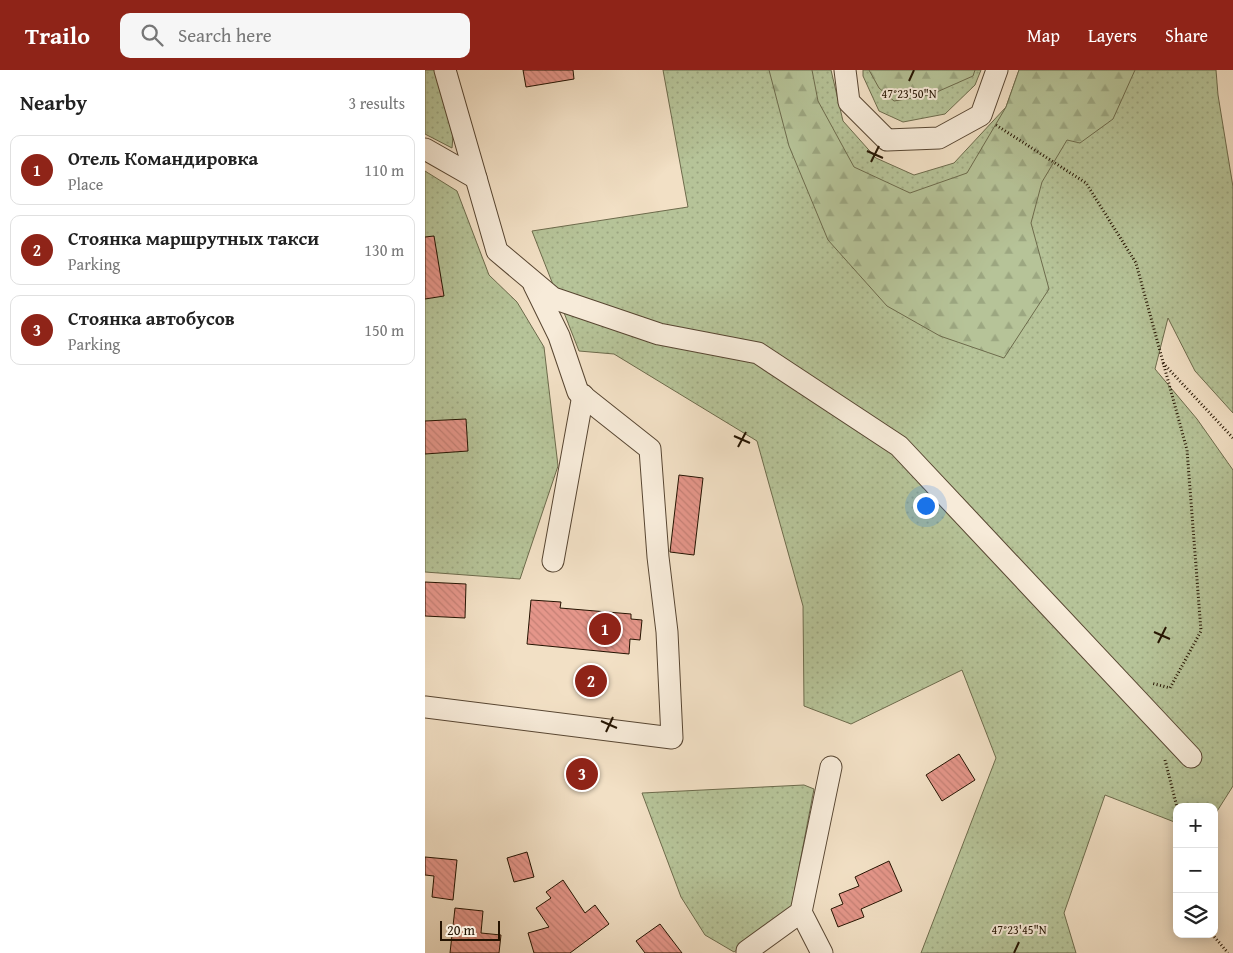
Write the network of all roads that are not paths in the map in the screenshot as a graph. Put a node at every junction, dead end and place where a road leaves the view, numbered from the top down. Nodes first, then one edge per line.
1 (445, 70) edge
2 (845, 70) edge
3 (997, 70) edge
4 (425, 149) edge
5 (476, 178) junction
6 (532, 280) junction
7 (583, 396) junction
8 (553, 561) dead end
9 (425, 707) edge
10 (1191, 757) dead end
11 (831, 767) dead end
12 (801, 912) junction
13 (747, 953) edge
14 (822, 953) edge

1 - 5 street
2 - 3 street
4 - 5 street
5 - 6 street
6 - 7 street
6 - 10 street
7 - 8 street
7 - 9 street
11 - 12 street
12 - 13 street
12 - 14 street

